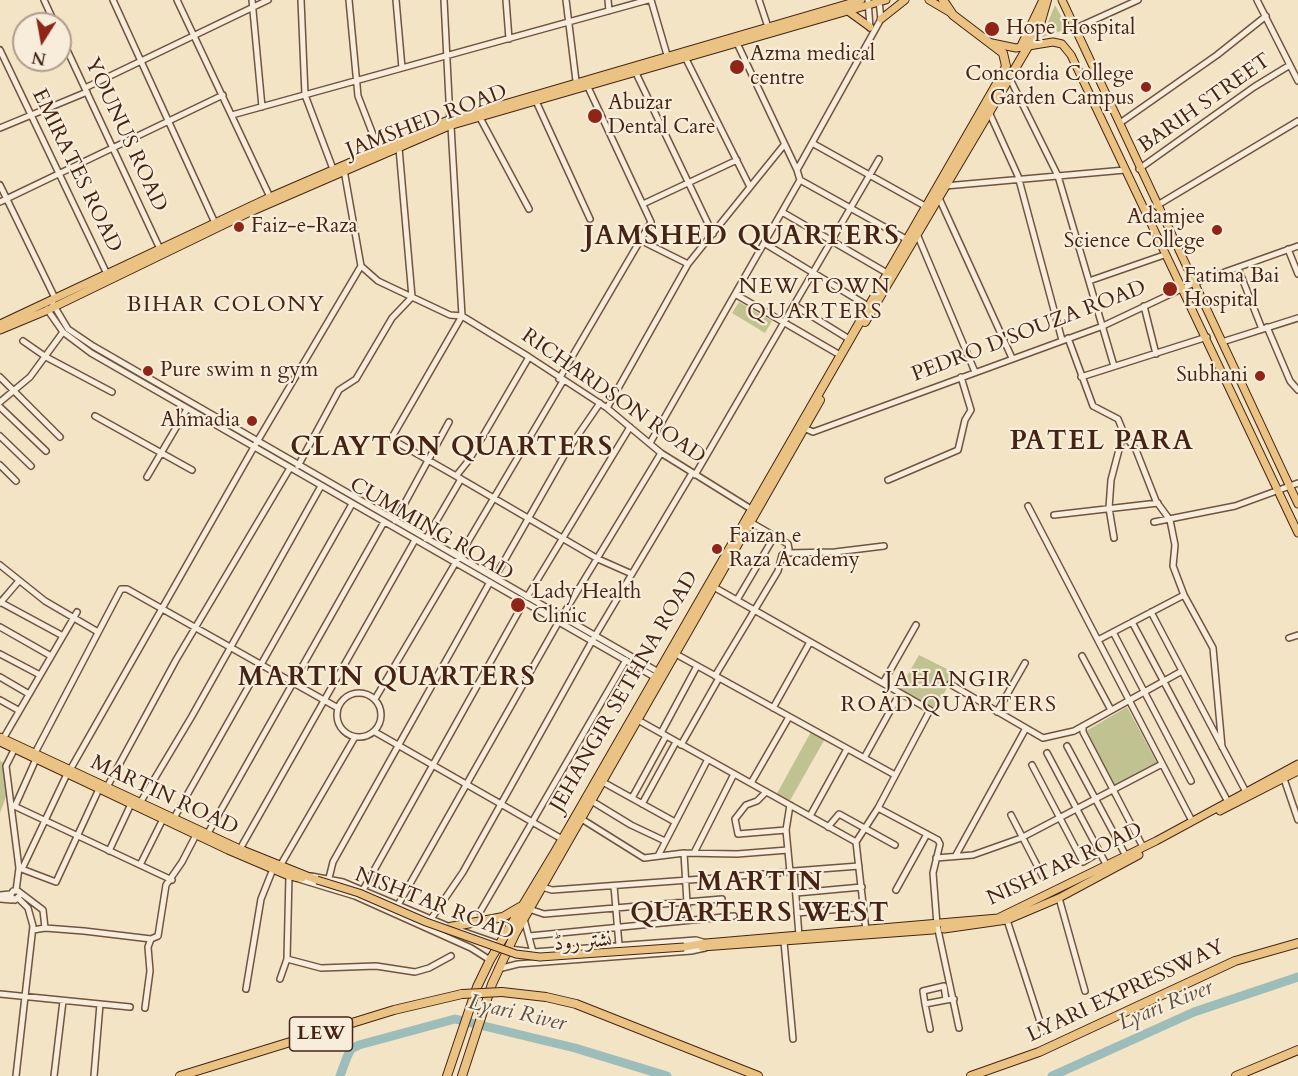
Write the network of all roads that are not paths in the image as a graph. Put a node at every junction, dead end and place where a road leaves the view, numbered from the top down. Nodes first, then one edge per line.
1 (113, 0) edge
2 (177, 0) edge
3 (252, 0) edge
4 (268, 0) edge
5 (301, 0) edge
6 (349, 0) edge
7 (396, 0) edge
8 (444, 0) edge
9 (506, 0) edge
10 (566, 0) edge
11 (608, 0) edge
12 (650, 0) edge
13 (759, 0) edge
14 (861, 0) edge
15 (905, 0) edge
16 (929, 0) edge
17 (943, 0) edge
18 (1045, 0) edge
19 (1062, 0) edge
20 (1138, 0) edge
21 (1257, 0) edge
22 (881, 1) edge
23 (869, 2) edge
24 (254, 7) junction
25 (609, 11) junction
26 (847, 11) junction
27 (953, 15) junction
28 (1266, 16) junction
29 (881, 19) junction
30 (567, 22) junction
31 (768, 27) junction
32 (870, 27) junction
33 (1074, 29) junction
34 (194, 34) junction
35 (509, 39) junction
36 (735, 39) junction
37 (986, 40) junction
38 (867, 42) junction
39 (1025, 46) junction
40 (0, 50) edge
41 (667, 55) junction
42 (448, 56) junction
43 (685, 57) junction
44 (72, 60) edge
45 (141, 62) junction
46 (1290, 65) junction
47 (402, 68) junction
48 (635, 71) junction
49 (1007, 75) junction
50 (355, 81) junction
51 (576, 81) junction
52 (1298, 81) edge
53 (587, 84) junction
54 (86, 90) junction
55 (223, 95) junction
56 (305, 95) junction
57 (535, 99) junction
58 (262, 107) junction
59 (989, 112) junction
60 (31, 115) junction
61 (232, 115) junction
62 (479, 116) junction
63 (168, 121) junction
64 (1298, 121) edge
65 (451, 123) junction
66 (1120, 123) junction
67 (0, 128) edge
68 (812, 142) junction
69 (784, 145) junction
70 (113, 148) junction
71 (399, 148) junction
72 (379, 150) junction
73 (879, 159) dead end
74 (737, 160) junction
75 (343, 168) junction
76 (1139, 169) junction
77 (333, 170) junction
78 (797, 170) junction
79 (1125, 170) junction
80 (59, 173) junction
81 (870, 175) junction
82 (1058, 176) junction
83 (1018, 179) junction
84 (800, 180) junction
85 (688, 182) junction
86 (0, 185) edge
87 (945, 186) junction
88 (750, 187) junction
89 (270, 197) junction
90 (939, 198) junction
91 (7, 199) junction
92 (0, 202) edge
93 (643, 204) junction
94 (925, 206) junction
95 (1156, 206) junction
96 (851, 208) junction
97 (529, 209) dead end
98 (782, 212) junction
99 (590, 219) dead end
100 (215, 223) junction
101 (713, 234) junction
102 (917, 234) junction
103 (906, 239) junction
104 (640, 240) junction
105 (832, 240) junction
106 (764, 243) junction
107 (1298, 246) edge
108 (160, 249) junction
109 (1288, 249) junction
110 (1164, 255) junction
111 (688, 264) junction
112 (361, 266) junction
113 (1238, 268) junction
114 (813, 273) junction
115 (887, 273) junction
116 (107, 274) junction
117 (1298, 274) edge
118 (1089, 281) junction
119 (1194, 283) junction
120 (1182, 289) junction
121 (735, 294) junction
122 (412, 297) junction
123 (51, 304) junction
124 (794, 305) junction
125 (868, 306) junction
126 (1144, 306) junction
127 (462, 316) junction
128 (1298, 318) edge
129 (784, 322) junction
130 (0, 323) edge
131 (1103, 326) junction
132 (1264, 328) junction
133 (0, 330) edge
134 (63, 332) junction
135 (1207, 337) junction
136 (849, 339) junction
137 (1065, 339) junction
138 (23, 341) dead end
139 (1222, 342) junction
140 (1156, 354) junction
141 (840, 355) junction
142 (46, 357) junction
143 (529, 357) junction
144 (1012, 358) junction
145 (1113, 366) junction
146 (975, 372) junction
147 (961, 377) junction
148 (1081, 377) junction
149 (0, 378) edge
150 (561, 380) junction
151 (13, 391) junction
152 (112, 392) dead end
153 (1297, 393) edge
154 (600, 403) junction
155 (0, 404) edge
156 (608, 408) junction
157 (187, 409) junction
158 (95, 416) dead end
159 (449, 422) dead end
160 (630, 427) junction
161 (804, 428) junction
162 (0, 436) edge
163 (60, 437) dead end
164 (1126, 438) junction
165 (650, 443) junction
166 (255, 444) junction
167 (46, 451) dead end
168 (162, 453) junction
169 (661, 453) junction
170 (428, 460) junction
171 (0, 465) edge
172 (31, 466) dead end
173 (298, 466) junction
174 (290, 468) junction
175 (192, 470) dead end
176 (694, 474) junction
177 (147, 477) dead end
178 (458, 478) junction
179 (888, 480) dead end
180 (16, 481) dead end
181 (1298, 483) edge
182 (321, 486) junction
183 (1291, 487) junction
184 (1277, 491) junction
185 (492, 498) junction
186 (1158, 503) junction
187 (352, 504) junction
188 (1298, 504) edge
189 (1028, 507) dead end
190 (1109, 508) junction
191 (751, 509) junction
192 (1054, 515) dead end
193 (529, 519) junction
194 (1170, 520) junction
195 (394, 521) junction
196 (384, 522) junction
197 (750, 522) junction
198 (1154, 522) dead end
199 (1298, 533) edge
200 (774, 537) junction
201 (562, 538) junction
202 (1114, 538) dead end
203 (426, 539) junction
204 (416, 540) junction
205 (884, 546) dead end
206 (787, 553) junction
207 (598, 559) junction
208 (456, 560) junction
209 (0, 565) edge
210 (632, 574) junction
211 (495, 577) junction
212 (18, 582) junction
213 (490, 582) junction
214 (712, 586) junction
215 (1184, 595) junction
216 (526, 599) junction
217 (737, 600) junction
218 (0, 602) edge
219 (753, 609) junction
220 (161, 610) junction
221 (77, 612) dead end
222 (1151, 612) junction
223 (563, 617) junction
224 (73, 619) junction
225 (1132, 622) junction
226 (558, 623) junction
227 (916, 626) dead end
228 (0, 627) edge
229 (195, 629) junction
230 (98, 632) junction
231 (1113, 632) junction
232 (1298, 635) edge
233 (63, 636) junction
234 (1289, 638) dead end
235 (593, 639) junction
236 (1098, 640) junction
237 (810, 642) junction
238 (229, 648) junction
239 (674, 653) junction
240 (0, 654) edge
241 (51, 656) junction
242 (1082, 656) dead end
243 (626, 660) junction
244 (1025, 663) dead end
245 (259, 664) junction
246 (697, 666) junction
247 (1182, 671) junction
248 (40, 675) junction
249 (658, 676) junction
250 (0, 677) edge
251 (717, 677) junction
252 (1164, 681) junction
253 (293, 683) junction
254 (883, 683) junction
255 (950, 684) dead end
256 (1144, 692) junction
257 (900, 693) junction
258 (29, 694) junction
259 (375, 699) junction
260 (0, 700) edge
261 (1129, 700) junction
262 (325, 701) junction
263 (338, 708) junction
264 (773, 708) junction
265 (18, 710) junction
266 (1111, 710) junction
267 (997, 712) junction
268 (789, 717) junction
269 (636, 719) junction
270 (1083, 726) junction
271 (1026, 728) junction
272 (375, 732) junction
273 (664, 735) junction
274 (356, 737) junction
275 (1, 740) edge
276 (679, 743) junction
277 (398, 745) junction
278 (1067, 746) dead end
279 (15, 747) junction
280 (1222, 747) junction
281 (848, 749) junction
282 (1047, 753) dead end
283 (35, 756) junction
284 (864, 758) junction
285 (708, 759) junction
286 (1162, 764) junction
287 (1298, 764) edge
288 (433, 765) junction
289 (1032, 765) dead end
290 (1298, 771) edge
291 (68, 772) junction
292 (734, 774) junction
293 (895, 775) junction
294 (1283, 775) junction
295 (601, 781) junction
296 (1191, 781) dead end
297 (751, 783) junction
298 (467, 784) junction
299 (103, 788) junction
300 (1114, 790) junction
301 (766, 792) junction
302 (1246, 792) junction
303 (632, 798) junction
304 (590, 800) junction
305 (1095, 800) junction
306 (1228, 802) junction
307 (140, 803) junction
308 (500, 803) junction
309 (130, 804) junction
310 (642, 804) junction
311 (14, 805) junction
312 (790, 805) junction
313 (878, 808) junction
314 (1077, 810) junction
315 (1011, 815) dead end
316 (810, 816) junction
317 (174, 818) junction
318 (580, 818) junction
319 (163, 819) junction
320 (1059, 819) junction
321 (45, 820) junction
322 (1298, 820) edge
323 (532, 821) junction
324 (1192, 821) junction
325 (675, 822) junction
326 (828, 827) junction
327 (865, 828) junction
328 (786, 830) junction
329 (208, 833) junction
330 (927, 834) junction
331 (196, 835) junction
332 (78, 836) junction
333 (1021, 838) junction
334 (562, 839) junction
335 (665, 841) junction
336 (856, 842) junction
337 (895, 845) dead end
338 (1143, 847) junction
339 (240, 849) junction
340 (788, 850) junction
341 (109, 851) junction
342 (1100, 852) junction
343 (684, 853) junction
344 (694, 853) junction
345 (956, 855) junction
346 (658, 856) junction
347 (1126, 856) junction
348 (936, 858) junction
349 (140, 865) junction
350 (859, 866) junction
351 (1107, 866) junction
352 (21, 868) junction
353 (277, 868) junction
354 (792, 872) junction
355 (303, 875) junction
356 (289, 876) junction
357 (739, 876) dead end
358 (1043, 876) dead end
359 (329, 878) junction
360 (716, 878) dead end
361 (172, 880) junction
362 (317, 880) junction
363 (686, 881) junction
364 (614, 886) junction
365 (542, 887) junction
366 (862, 887) junction
367 (363, 890) junction
368 (896, 890) dead end
369 (796, 893) junction
370 (15, 896) junction
371 (0, 897) edge
372 (1059, 898) junction
373 (722, 899) dead end
374 (687, 903) junction
375 (398, 904) junction
376 (864, 907) junction
377 (526, 908) junction
378 (617, 908) junction
379 (480, 912) dead end
380 (797, 913) junction
381 (734, 916) dead end
382 (431, 919) junction
383 (524, 919) junction
384 (688, 920) junction
385 (1007, 921) junction
386 (618, 926) junction
387 (450, 927) junction
388 (938, 927) junction
389 (45, 928) junction
390 (33, 930) junction
391 (866, 931) junction
392 (476, 935) junction
393 (529, 936) junction
394 (799, 936) junction
395 (151, 939) junction
396 (784, 942) junction
397 (1298, 943) edge
398 (499, 944) junction
399 (705, 944) junction
400 (619, 945) junction
401 (471, 948) junction
402 (507, 949) junction
403 (533, 952) junction
404 (451, 956) dead end
405 (286, 960) junction
406 (490, 960) junction
407 (498, 969) junction
408 (280, 979) dead end
409 (246, 989) dead end
410 (1085, 991) dead end
411 (0, 994) edge
412 (23, 997) junction
413 (954, 999) junction
414 (946, 1000) junction
415 (63, 1001) junction
416 (100, 1004) junction
417 (925, 1004) junction
418 (130, 1007) dead end
419 (145, 1008) dead end
420 (959, 1028) dead end
421 (930, 1029) dead end
422 (1043, 1031) dead end
423 (793, 1039) dead end
424 (1298, 1050) edge
425 (16, 1076) edge
426 (54, 1076) edge
427 (94, 1076) edge
428 (180, 1076) edge
429 (447, 1076) edge
430 (462, 1076) edge
431 (758, 1076) edge
432 (971, 1076) edge
433 (1236, 1076) edge

1 - 45 street
2 - 34 street
3 - 24 street
4 - 24 street
5 - 56 street
6 - 50 street
7 - 47 street
8 - 42 street
9 - 35 street
10 - 30 street
11 - 25 street
12 - 25 street
12 - 41 street
13 - 31 street
14 - 31 main road, JAMSHED ROAD
15 - 29 main road
16 - 27 main road
17 - 27 highway
18 - 39 highway
19 - 33 main road
20 - 33 street
21 - 28 street
22 - 23 main road, JAMSHED ROAD
22 - 29 street
23 - 26 main road, JAMSHED ROAD
23 - 32 street
24 - 34 street
24 - 58 street
25 - 30 street
26 - 32 main road
26 - 36 main road, JAMSHED ROAD
27 - 37 highway
28 - 46 street
28 - 66 street
29 - 38 street
30 - 35 street
30 - 51 street
31 - 36 main road, JAMSHED ROAD
32 - 38 street
33 - 66 main road
34 - 45 street
34 - 55 street
35 - 42 street
36 - 41 main road, JAMSHED ROAD
36 - 43 main road, JAMSHED ROAD
36 - 69 street
37 - 39 main road
37 - 49 highway
38 - 68 street
39 - 49 highway
39 - 79 main road
40 - 60 street, EMIRATES ROAD
41 - 51 main road, JAMSHED ROAD
42 - 47 street
42 - 65 street
43 - 48 main road, JAMSHED ROAD
43 - 74 street
44 - 54 street, YOUNUS ROAD
45 - 54 street
45 - 63 street
46 - 52 street
46 - 76 street, BARIH STREET
47 - 50 street
48 - 53 main road, JAMSHED ROAD
48 - 85 street
49 - 59 highway, JEHANGIR SETHNA ROAD
49 - 82 street
49 - 94 highway, JEHANGIR SETHNA ROAD
50 - 56 street
50 - 72 street
51 - 65 main road, JAMSHED ROAD
53 - 57 main road, JAMSHED ROAD
53 - 93 street
54 - 60 street
54 - 70 street, YOUNUS ROAD
55 - 61 street
55 - 63 street
56 - 58 street
56 - 77 street
57 - 62 main road, JAMSHED ROAD
57 - 99 street
58 - 61 street
59 - 83 street
59 - 87 highway, JEHANGIR SETHNA ROAD
60 - 67 street
60 - 80 street, EMIRATES ROAD
61 - 89 street
62 - 65 main road, JAMSHED ROAD
62 - 97 street
63 - 70 street
63 - 100 street
64 - 95 street
65 - 71 main road, JAMSHED ROAD
65 - 72 main road, JAMSHED ROAD
65 - 127 street
66 - 76 main road
68 - 78 street
68 - 81 street
69 - 78 street
69 - 88 street
70 - 80 street
70 - 108 street, YOUNUS ROAD
71 - 75 main road, JAMSHED ROAD
71 - 122 street
72 - 75 main road, JAMSHED ROAD
73 - 81 street
74 - 85 street
74 - 88 street
75 - 77 main road, JAMSHED ROAD
75 - 112 street
75 - 123 main road, JAMSHED ROAD
76 - 95 main road
77 - 89 main road, JAMSHED ROAD
78 - 84 street
79 - 82 street, BARIH STREET
79 - 110 main road
80 - 91 street
80 - 116 street, EMIRATES ROAD
81 - 94 street
81 - 96 street
82 - 83 street, BARIH STREET
82 - 118 street
83 - 87 street, BARIH STREET
83 - 137 street
84 - 96 street
84 - 98 street
85 - 93 street
85 - 101 street
86 - 91 street
87 - 90 highway, JEHANGIR SETHNA ROAD
88 - 101 street
89 - 100 main road, JAMSHED ROAD
90 - 102 highway, JEHANGIR SETHNA ROAD
90 - 144 street
91 - 92 street
91 - 123 street
93 - 104 street
94 - 103 highway, JEHANGIR SETHNA ROAD
95 - 119 main road
96 - 103 street
96 - 105 street
98 - 105 street
98 - 106 street
100 - 108 main road, JAMSHED ROAD
101 - 111 street
102 - 146 street
102 - 161 highway, JEHANGIR SETHNA ROAD
103 - 115 highway, JEHANGIR SETHNA ROAD
104 - 111 street
104 - 150 street
105 - 114 street
105 - 115 street
106 - 114 street
106 - 121 street
107 - 109 street, PEDRO D'SOUZA ROAD
108 - 116 main road, JAMSHED ROAD
109 - 113 street, PEDRO D'SOUZA ROAD
109 - 117 street
110 - 118 street
110 - 120 main road
111 - 156 street
112 - 122 street, RICHARDSON ROAD
112 - 166 street
113 - 119 street, PEDRO D'SOUZA ROAD
113 - 132 street
114 - 124 street
114 - 125 street
115 - 125 highway, JEHANGIR SETHNA ROAD
116 - 123 main road, JAMSHED ROAD
118 - 131 street
119 - 120 street, PEDRO D'SOUZA ROAD
119 - 139 main road
120 - 126 street, PEDRO D'SOUZA ROAD
120 - 135 main road
121 - 129 street
121 - 165 street
122 - 127 street, RICHARDSON ROAD
122 - 173 street
123 - 130 main road, JAMSHED ROAD
123 - 133 main road, JAMSHED ROAD
123 - 134 street, CUMMING ROAD
123 - 166 street, CUMMING ROAD
124 - 129 street
124 - 136 street
125 - 136 highway, JEHANGIR SETHNA ROAD
126 - 131 street, PEDRO D'SOUZA ROAD
126 - 140 street
127 - 143 street, RICHARDSON ROAD
127 - 170 street
128 - 132 street
129 - 141 street
129 - 176 street
131 - 137 street, PEDRO D'SOUZA ROAD
131 - 145 street
132 - 139 street
132 - 153 street
134 - 142 street
134 - 157 street, CUMMING ROAD
135 - 140 street
135 - 184 main road
136 - 141 highway, JEHANGIR SETHNA ROAD
137 - 144 street, PEDRO D'SOUZA ROAD
137 - 148 street
138 - 142 street
139 - 183 main road
140 - 145 street
141 - 191 highway, JEHANGIR SETHNA ROAD
142 - 151 street
142 - 152 street
143 - 150 street, RICHARDSON ROAD
143 - 178 street
144 - 146 street, PEDRO D'SOUZA ROAD
145 - 148 street
146 - 147 street, PEDRO D'SOUZA ROAD
147 - 161 street, PEDRO D'SOUZA ROAD
147 - 179 street
148 - 164 street
149 - 151 street
150 - 154 street, RICHARDSON ROAD
150 - 185 street
151 - 155 street
151 - 163 street
154 - 156 street, RICHARDSON ROAD
154 - 193 street
155 - 167 street
156 - 160 street, RICHARDSON ROAD
157 - 166 street, CUMMING ROAD
157 - 168 street
158 - 168 street
159 - 170 street
160 - 165 street, RICHARDSON ROAD
160 - 201 street
161 - 197 highway, JEHANGIR SETHNA ROAD
162 - 172 street
164 - 186 street
164 - 190 street
165 - 169 street, RICHARDSON ROAD
166 - 173 street, CUMMING ROAD
166 - 174 street, CUMMING ROAD
166 - 220 street
168 - 175 street
168 - 177 street
169 - 176 street, RICHARDSON ROAD
169 - 207 street
170 - 178 street
170 - 195 street
171 - 180 street
173 - 195 street, CUMMING ROAD
174 - 182 street, CUMMING ROAD
174 - 229 street
176 - 191 street, RICHARDSON ROAD
176 - 210 street
178 - 185 street
178 - 203 street
181 - 183 street
182 - 187 street, CUMMING ROAD
182 - 238 street
183 - 184 street
183 - 188 main road
184 - 194 street
184 - 199 main road
185 - 193 street
185 - 208 street
186 - 190 street
186 - 194 street
187 - 196 street, CUMMING ROAD
187 - 245 street
189 - 236 street
190 - 192 street
190 - 202 street
191 - 249 highway, JEHANGIR SETHNA ROAD
193 - 201 street
193 - 211 street
194 - 198 street
194 - 215 street
195 - 203 street, CUMMING ROAD
196 - 204 street, CUMMING ROAD
196 - 253 street
197 - 200 street
197 - 214 highway, JEHANGIR SETHNA ROAD
200 - 206 street
200 - 217 street
201 - 207 street
201 - 216 street
203 - 208 street, CUMMING ROAD
204 - 208 street, CUMMING ROAD
204 - 262 street
205 - 206 street
206 - 219 street
207 - 210 street
207 - 223 street
208 - 211 street, CUMMING ROAD
208 - 213 street, CUMMING ROAD
208 - 259 street
209 - 212 street
210 - 235 street
211 - 216 street, CUMMING ROAD
212 - 218 street
212 - 224 street
213 - 216 street, CUMMING ROAD
213 - 277 street
214 - 217 street
214 - 239 highway, JEHANGIR SETHNA ROAD
215 - 222 street
215 - 280 street
216 - 223 street, CUMMING ROAD
216 - 226 street, CUMMING ROAD
216 - 288 street
217 - 219 street
218 - 233 street
219 - 237 street
219 - 251 street
220 - 229 street
220 - 230 street
220 - 291 street
221 - 224 street
222 - 225 street
222 - 247 street
223 - 226 street
223 - 235 street, CUMMING ROAD
224 - 230 street
224 - 233 street
225 - 231 street
225 - 252 street
226 - 235 street, CUMMING ROAD
226 - 298 street
227 - 254 street
228 - 241 street
229 - 238 street
229 - 299 street
230 - 283 street
231 - 236 street
231 - 256 street
232 - 234 street
233 - 241 street
235 - 243 street, CUMMING ROAD
235 - 249 street, CUMMING ROAD
235 - 308 street
236 - 261 street
237 - 254 street
237 - 264 street
238 - 245 street
238 - 307 street
239 - 246 street
239 - 249 highway, JEHANGIR SETHNA ROAD
240 - 248 street
241 - 248 street
242 - 266 street
243 - 249 street, CUMMING ROAD
243 - 323 street
244 - 267 street
245 - 253 street
245 - 317 street
246 - 251 street
246 - 273 street
247 - 252 street
247 - 280 street
248 - 258 street
249 - 269 highway, JEHANGIR SETHNA ROAD
249 - 334 highway, JEHANGIR SETHNA ROAD
250 - 258 street
251 - 264 street
251 - 276 street
252 - 256 street
252 - 306 street
253 - 262 street
253 - 329 street
254 - 257 street
255 - 267 street
256 - 261 street
256 - 296 street
257 - 284 street
257 - 293 street
258 - 265 street
259 - 263 street
259 - 272 street
260 - 265 street
261 - 266 street
261 - 286 street
262 - 263 street
262 - 339 street
263 - 274 street
264 - 268 street
265 - 275 street
266 - 270 street
267 - 271 street
268 - 281 street
268 - 297 street
269 - 273 street
269 - 295 highway, JEHANGIR SETHNA ROAD
270 - 271 street
270 - 300 street
271 - 345 street
272 - 274 street
272 - 277 street
273 - 276 street
273 - 303 street
274 - 353 street
275 - 279 main road, MARTIN ROAD
276 - 285 street
276 - 310 street
277 - 288 street
277 - 359 street
278 - 305 street
279 - 283 main road, MARTIN ROAD
279 - 311 street
280 - 302 street
281 - 284 street
281 - 316 street
282 - 314 street
283 - 291 main road, MARTIN ROAD
283 - 311 street
284 - 293 street
285 - 292 street
285 - 325 street
286 - 300 street
286 - 324 street
287 - 294 main road, NISHTAR ROAD
288 - 298 street
288 - 367 street
289 - 320 street
290 - 294 main road, NISHTAR ROAD
291 - 299 main road, MARTIN ROAD
291 - 321 street
292 - 297 street
292 - 344 street
293 - 313 street
294 - 302 main road, NISHTAR ROAD
294 - 322 street
294 - 372 main road, NISHTAR ROAD
295 - 303 street
295 - 304 highway, JEHANGIR SETHNA ROAD
297 - 301 street
298 - 308 street
298 - 375 street
299 - 307 main road, MARTIN ROAD
299 - 309 main road
299 - 332 street
300 - 305 street
300 - 338 street
301 - 312 street
301 - 328 street
302 - 306 main road, NISHTAR ROAD
303 - 310 street
304 - 318 highway, JEHANGIR SETHNA ROAD
304 - 335 street
305 - 314 street
305 - 347 street
306 - 324 main road, NISHTAR ROAD
307 - 317 main road, MARTIN ROAD
308 - 323 street
308 - 382 street
309 - 319 main road
309 - 341 street
310 - 325 street
311 - 321 street
311 - 352 street
312 - 316 street
312 - 328 street
313 - 327 street
313 - 330 street
314 - 320 street
314 - 342 street
315 - 333 street
316 - 326 street
317 - 329 main road, MARTIN ROAD
318 - 346 street
318 - 365 highway, JEHANGIR SETHNA ROAD
319 - 331 main road
319 - 349 street
320 - 333 street
320 - 342 street
321 - 332 street
321 - 352 street
323 - 334 street
323 - 379 street
324 - 338 main road, NISHTAR ROAD
325 - 335 street
326 - 327 street
326 - 336 street
327 - 336 street
327 - 337 street
328 - 340 street
329 - 339 main road, MARTIN ROAD
330 - 348 street
330 - 368 street
331 - 353 main road
331 - 361 street
332 - 341 street
332 - 352 street
333 - 345 street
333 - 358 street
334 - 377 highway, JEHANGIR SETHNA ROAD
335 - 346 street
336 - 350 street
338 - 347 main road, NISHTAR ROAD
339 - 353 main road, MARTIN ROAD
340 - 344 street
340 - 354 street
341 - 349 street
342 - 351 street
343 - 344 street
343 - 346 street
343 - 363 street
345 - 348 street
347 - 351 main road, NISHTAR ROAD
348 - 388 street
349 - 361 street
350 - 354 street
350 - 366 street
351 - 388 main road, NISHTAR ROAD
352 - 370 street
353 - 355 main road, MARTIN ROAD
353 - 356 main road
353 - 409 street
354 - 357 street
354 - 369 street
355 - 359 street
355 - 362 main road, MARTIN ROAD
356 - 362 main road
356 - 401 street
356 - 405 street
359 - 367 street
360 - 363 street
361 - 395 street
362 - 399 main road, NISHTAR ROAD, bridge
363 - 364 street
363 - 374 street
364 - 365 street
364 - 378 street
365 - 377 highway, JEHANGIR SETHNA ROAD
366 - 369 street
366 - 376 street
367 - 375 street
369 - 380 street
370 - 371 street
370 - 389 street
370 - 390 street
372 - 385 main road, NISHTAR ROAD
372 - 410 street
373 - 374 street
374 - 378 street
374 - 384 street
375 - 382 street
376 - 380 street
376 - 391 street
377 - 378 street
377 - 383 highway, JEHANGIR SETHNA ROAD
377 - 387 highway
377 - 398 highway, JEHANGIR SETHNA ROAD
378 - 386 street
380 - 394 street
381 - 384 street
382 - 387 street
383 - 393 street, نشتر روڈ
383 - 402 highway, JEHANGIR SETHNA ROAD
384 - 386 street
385 - 388 main road, NISHTAR ROAD
385 - 422 street
386 - 393 street
386 - 400 street
387 - 392 street
388 - 391 main road, NISHTAR ROAD
388 - 396 main road, NISHTAR ROAD
388 - 413 street
389 - 390 street
389 - 395 street
390 - 412 street
391 - 394 main road, NISHTAR ROAD
392 - 398 street
392 - 401 street
393 - 403 street, نشتر روڈ
394 - 399 main road, NISHTAR ROAD
395 - 419 street
396 - 399 main road, NISHTAR ROAD
396 - 423 street
397 - 432 highway, LYARI EXPRESSWAY
398 - 406 highway, JEHANGIR SETHNA ROAD
399 - 400 street, نشتر روڈ
399 - 407 street, نشتر روڈ
400 - 403 street, نشتر روڈ
401 - 406 street
402 - 403 street, نشتر روڈ
402 - 407 highway, JEHANGIR SETHNA ROAD
404 - 405 street
405 - 408 street
406 - 429 highway, JEHANGIR SETHNA ROAD
407 - 430 highway, JEHANGIR SETHNA ROAD
411 - 412 street
412 - 415 street
412 - 425 street
413 - 414 street
413 - 420 street
414 - 417 street
414 - 417 street
415 - 416 street
415 - 426 street
416 - 418 street
416 - 427 street
417 - 421 street
424 - 433 highway
428 - 431 highway, LEW, bridge

